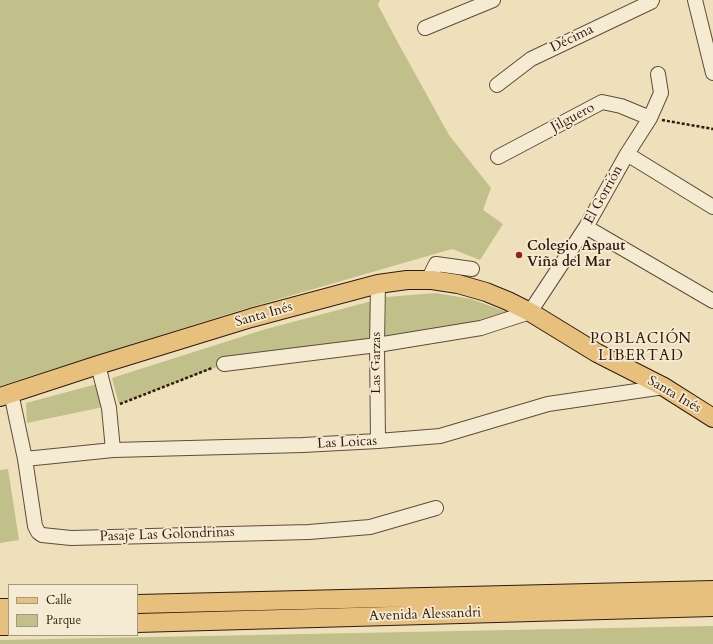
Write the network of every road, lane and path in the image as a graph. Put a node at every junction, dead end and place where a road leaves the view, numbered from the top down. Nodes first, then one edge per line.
1 (493, 0) edge
2 (652, 0) edge
3 (695, 0) edge
4 (425, 28) dead end
5 (713, 73) edge
6 (658, 74) dead end
7 (497, 85) dead end
8 (650, 118) junction
9 (713, 129) edge
10 (627, 154) junction
11 (498, 157) dead end
12 (713, 207) edge
13 (586, 228) junction
14 (472, 269) dead end
15 (428, 280) junction
16 (378, 284) junction
17 (713, 301) edge
18 (530, 312) junction
19 (377, 344) junction
20 (98, 364) junction
21 (224, 364) joint
22 (664, 387) junction
23 (5, 395) edge
24 (109, 408) junction
25 (713, 418) edge
26 (378, 441) junction
27 (114, 450) junction
28 (25, 459) junction
29 (436, 508) dead end
30 (713, 590) edge
31 (138, 604) edge
32 (713, 607) edge
33 (138, 623) edge

1 - 4 street
2 - 7 street, Décima
3 - 5 street
6 - 8 street, El Gorrión
8 - 9 path
8 - 10 street, El Gorrión
8 - 11 street, Jilguero
10 - 12 street
10 - 13 street, El Gorrión
13 - 17 street
13 - 18 street, El Gorrión
14 - 15 street
15 - 16 main road, Santa Inés
15 - 18 main road, Santa Inés
16 - 19 street, Las Garzas
16 - 20 main road, Santa Inés
18 - 19 street
18 - 22 main road, Santa Inés
19 - 21 street
19 - 26 street, Las Garzas
20 - 23 main road, Santa Inés
20 - 24 street
21 - 24 path
22 - 25 main road, Santa Inés
22 - 26 street, Las Loicas
23 - 28 street, Pasaje Las Golondrinas
24 - 27 street
26 - 27 street, Las Loicas
27 - 28 street, Las Loicas
28 - 29 street, Pasaje Las Golondrinas
30 - 31 main road, Avenida Alessandri
32 - 33 main road, Avenida Alessandri

